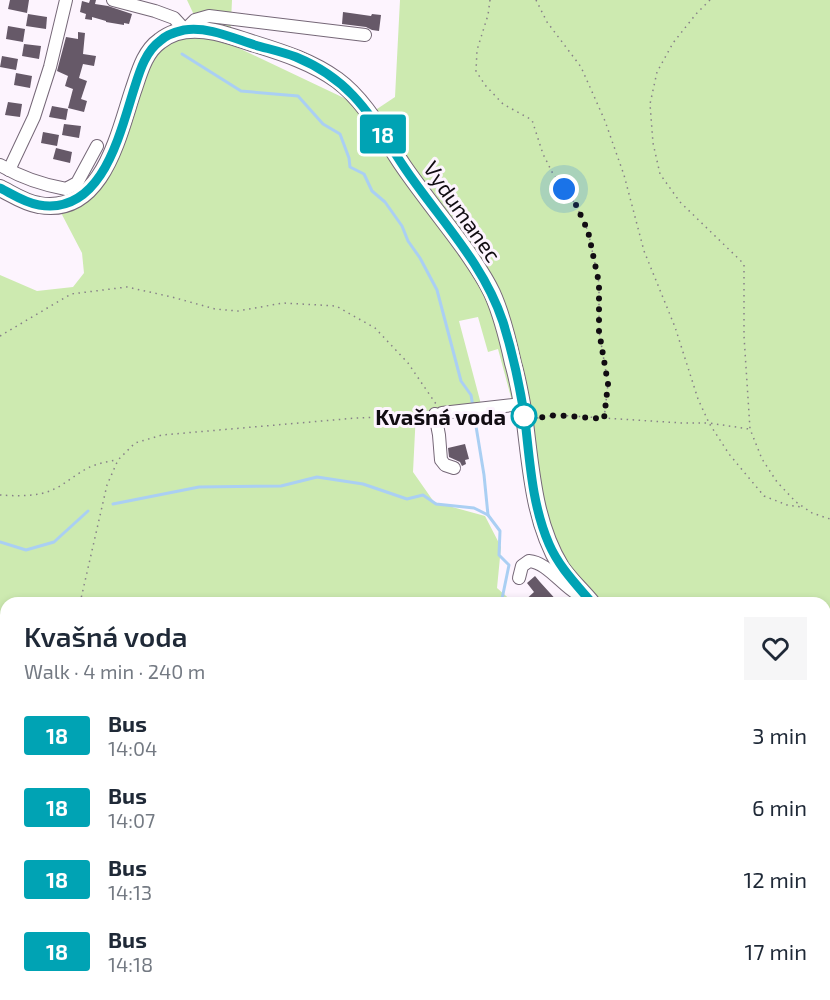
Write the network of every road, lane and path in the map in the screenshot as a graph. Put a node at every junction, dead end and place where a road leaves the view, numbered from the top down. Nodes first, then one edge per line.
1 (66, 0) edge
2 (113, 0) edge
3 (490, 0) edge
4 (536, 0) edge
5 (710, 0) edge
6 (185, 30) junction
7 (365, 35) dead end
8 (97, 146) dead end
9 (4, 167) edge
10 (0, 188) edge
11 (0, 336) edge
12 (438, 414) junction
13 (522, 417) junction
14 (604, 419) junction
15 (709, 423) junction
16 (750, 429) junction
17 (118, 460) junction
18 (454, 468) dead end
19 (0, 495) edge
20 (803, 507) junction
21 (830, 519) edge
22 (519, 578) dead end
23 (81, 597) edge
24 (583, 597) edge
25 (587, 597) edge

1 - 9 street
2 - 6 street
3 - 14 path
4 - 15 path
5 - 16 path
6 - 7 street, Vydumanec
6 - 10 main road, Vydumanec
6 - 13 main road, Vydumanec
8 - 9 street
11 - 12 path
12 - 13 street
12 - 17 path
12 - 18 street
13 - 14 path
13 - 25 main road, Vydumanec
14 - 15 path
15 - 16 path
15 - 20 path
16 - 20 path
17 - 19 path
17 - 23 path
20 - 21 path
22 - 24 street, Vydumanec

